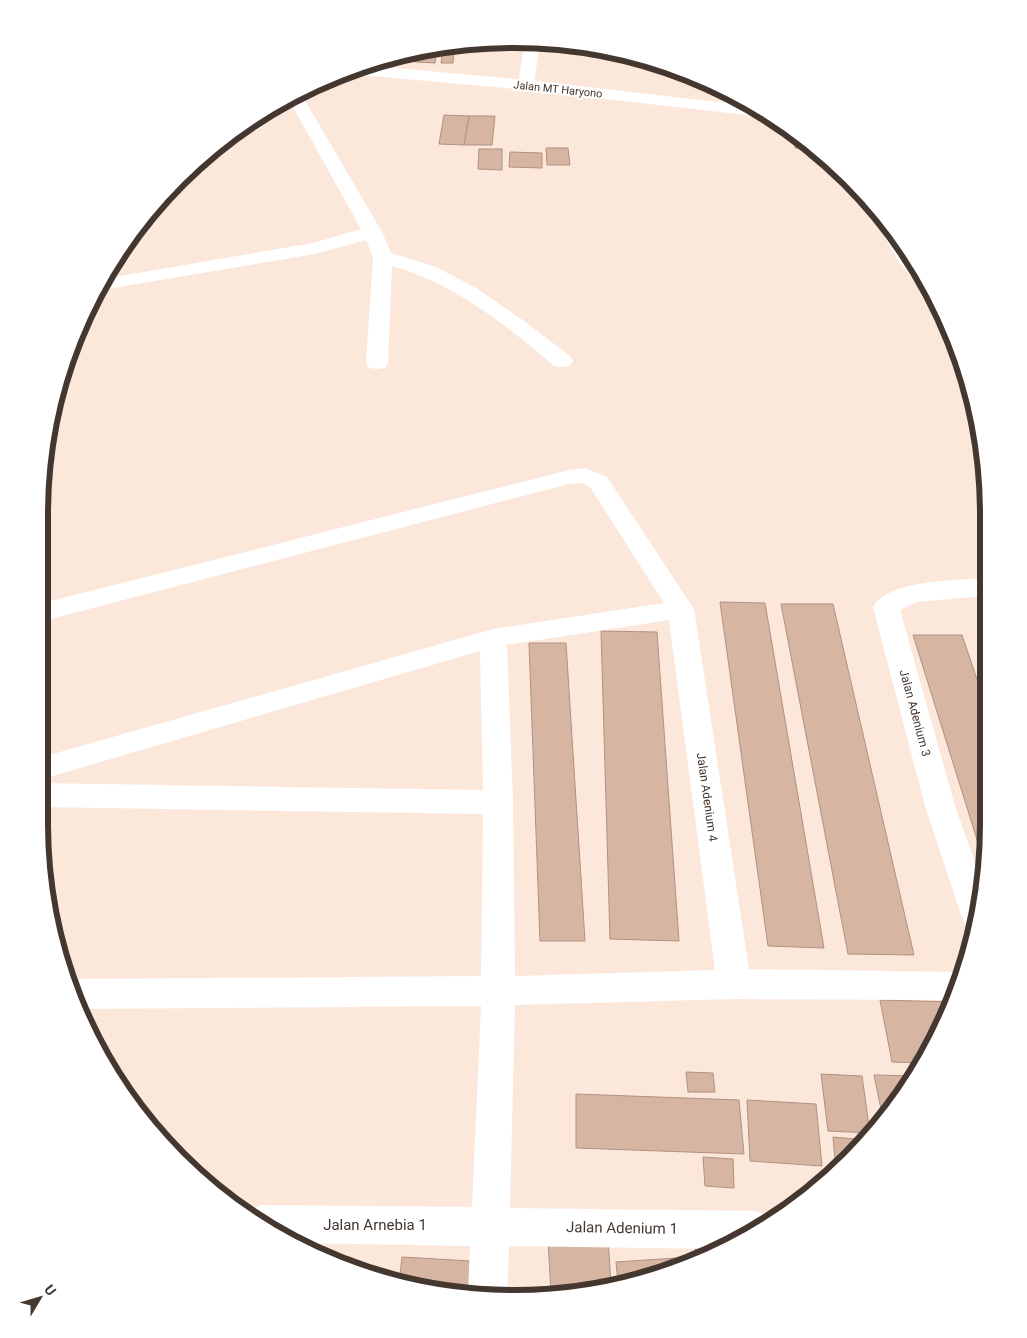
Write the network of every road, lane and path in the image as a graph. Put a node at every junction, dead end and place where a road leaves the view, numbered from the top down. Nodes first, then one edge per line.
1 (531, 48) edge
2 (368, 71) edge
3 (526, 85) junction
4 (297, 101) edge
5 (746, 110) edge
6 (372, 232) junction
7 (383, 257) junction
8 (108, 284) edge
9 (562, 361) dead end
10 (377, 362) dead end
11 (980, 587) edge
12 (681, 609) junction
13 (48, 611) edge
14 (493, 638) junction
15 (48, 766) edge
16 (48, 795) edge
17 (498, 802) junction
18 (973, 905) edge
19 (734, 984) junction
20 (951, 985) edge
21 (498, 991) junction
22 (80, 994) edge
23 (274, 1224) edge
24 (489, 1226) junction
25 (743, 1230) edge
26 (488, 1290) edge

1 - 3 street
2 - 3 street, Jalan MT Haryono
3 - 5 street, Jalan MT Haryono
4 - 6 street
6 - 7 street
6 - 8 street
7 - 9 street
7 - 10 street
11 - 18 street, Jalan Adenium 3
12 - 13 street
12 - 14 street
12 - 19 street, Jalan Adenium 4
14 - 15 street
14 - 17 street
16 - 17 street
17 - 21 street
19 - 20 street
19 - 21 street
21 - 22 street
21 - 24 street
23 - 24 street, Jalan Arnebia 1
24 - 25 street, Jalan Adenium 1
24 - 26 street

